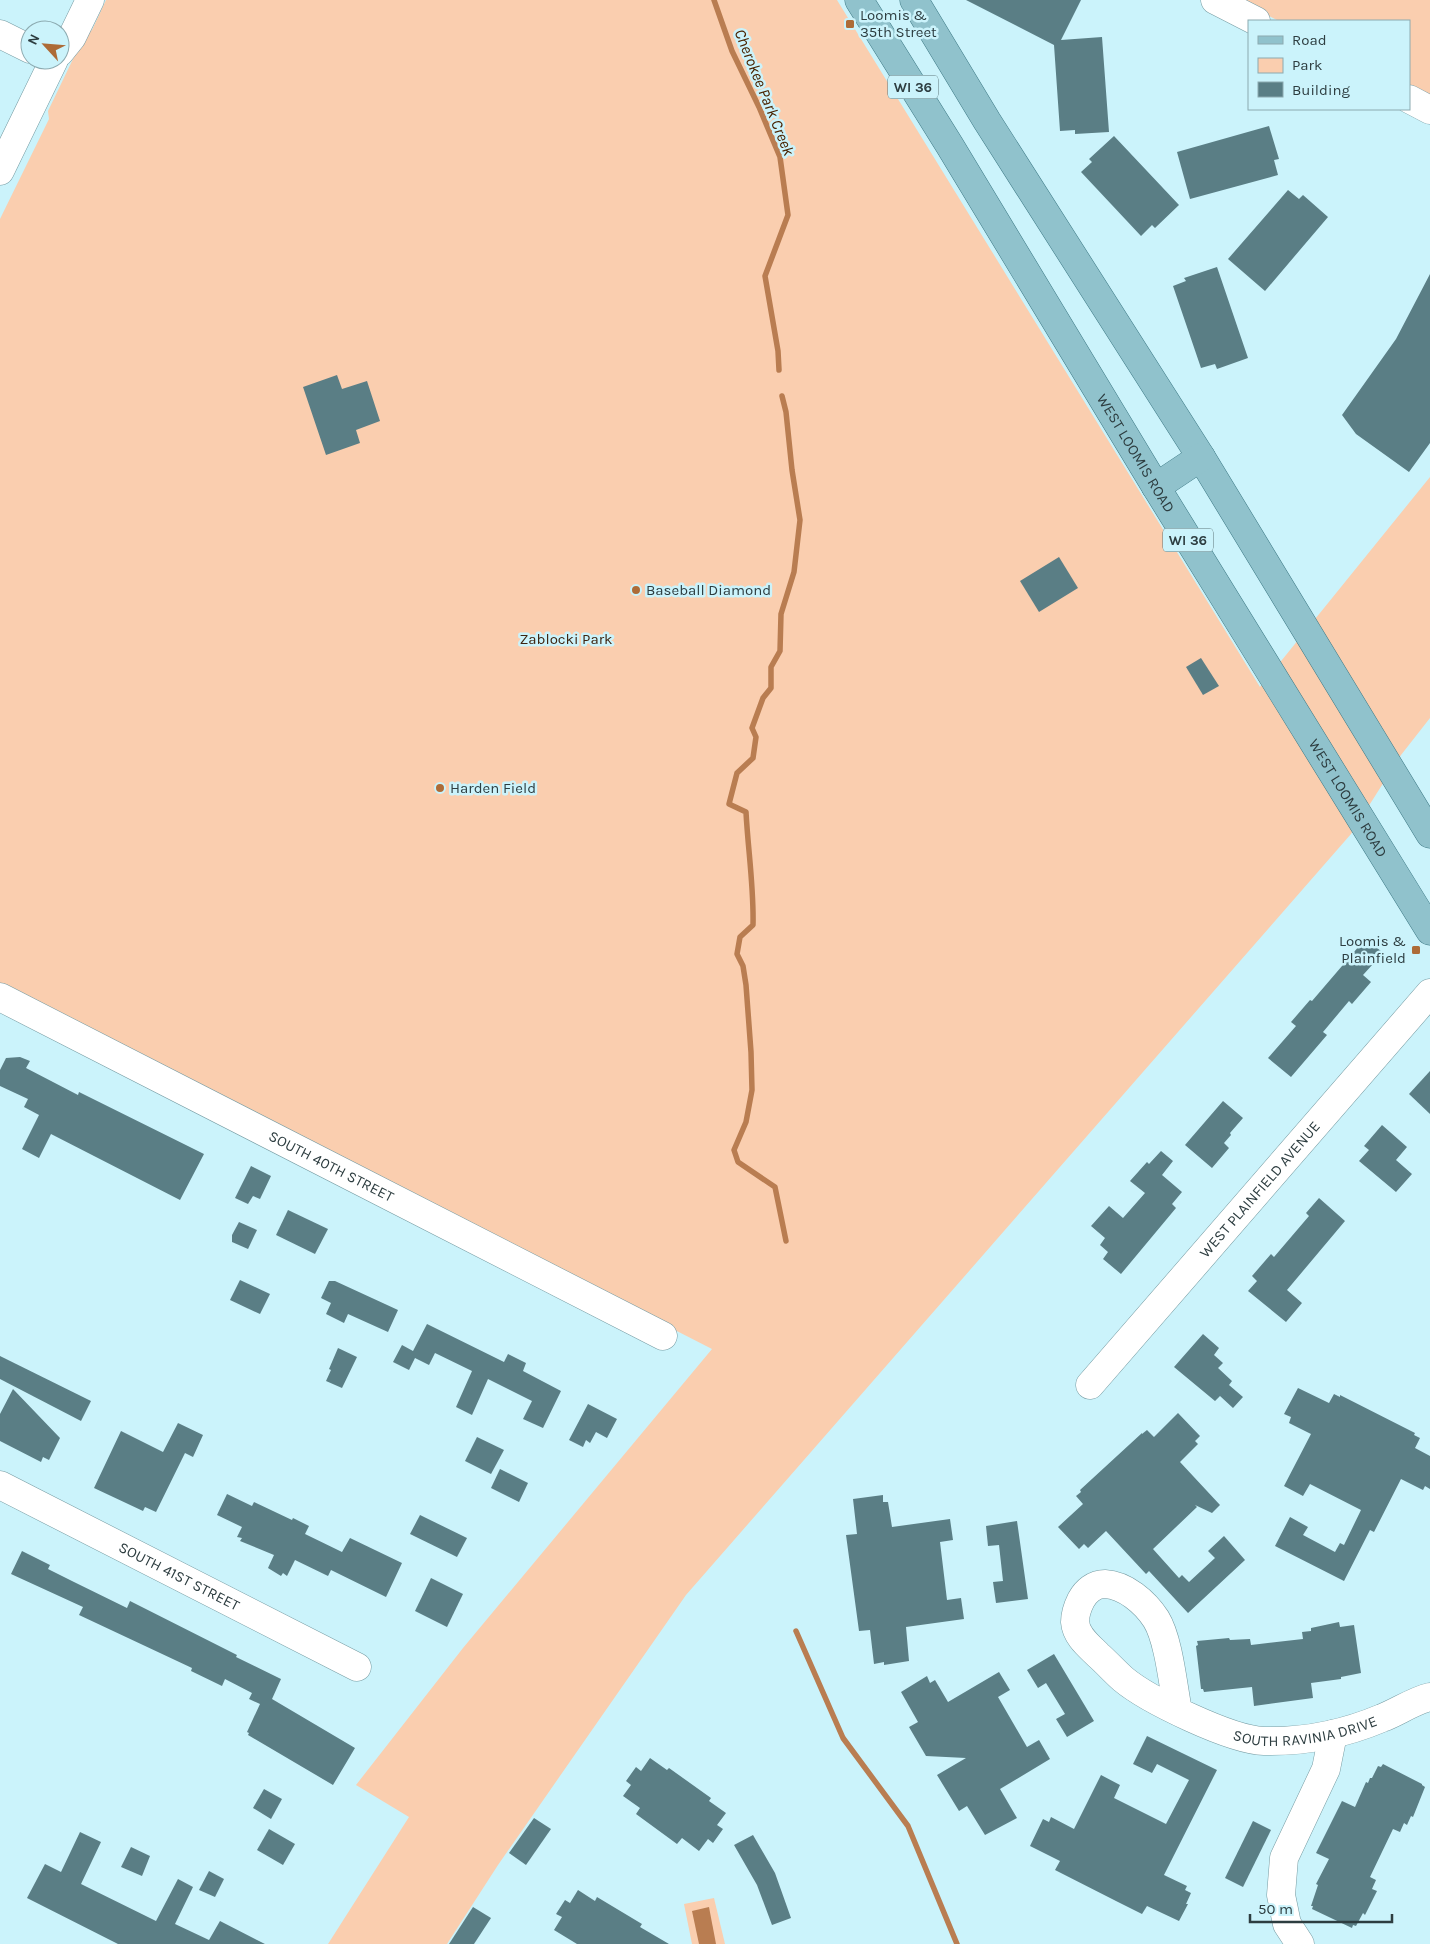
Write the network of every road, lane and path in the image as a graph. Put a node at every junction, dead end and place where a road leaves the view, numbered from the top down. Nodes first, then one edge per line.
1 (75, 0) edge
2 (90, 0) edge
3 (859, 0) edge
4 (1215, 0) edge
5 (914, 1) edge
6 (66, 20) edge
7 (1254, 20) edge
8 (0, 34) edge
9 (70, 40) edge
10 (20, 44) edge
11 (49, 70) edge
12 (1410, 100) edge
13 (1430, 110) edge
14 (0, 171) edge
15 (1201, 457) junction
16 (1156, 487) junction
17 (1430, 834) edge
18 (1430, 931) edge
19 (1430, 993) edge
20 (0, 997) edge
21 (663, 1336) dead end
22 (1090, 1385) dead end
23 (0, 1485) edge
24 (357, 1667) dead end
25 (1430, 1697) edge
26 (1178, 1711) junction
27 (1333, 1734) junction
28 (1300, 1944) edge

1 - 6 street
2 - 9 street
3 - 16 main road, WEST LOOMIS ROAD / WI 36
4 - 7 street
5 - 15 main road, WI 36
8 - 10 street
11 - 14 street
12 - 13 street
15 - 16 main road
15 - 17 main road, WI 36
16 - 18 main road, WEST LOOMIS ROAD / WI 36
19 - 22 street, WEST PLAINFIELD AVENUE
20 - 21 street, SOUTH 40TH STREET
23 - 24 street, SOUTH 41ST STREET
25 - 27 street, SOUTH RAVINIA DRIVE
26 - 26 street, SOUTH RAVINIA DRIVE
26 - 27 street, SOUTH RAVINIA DRIVE
27 - 28 street

